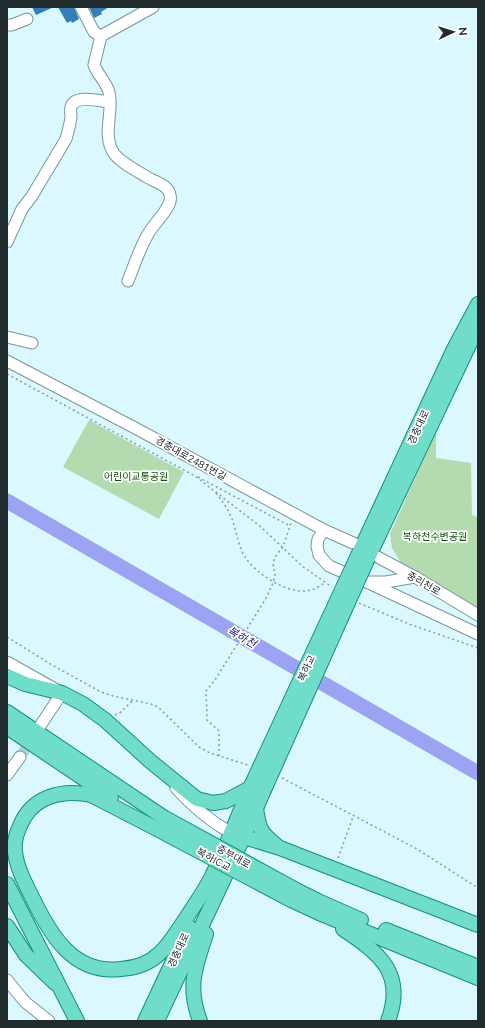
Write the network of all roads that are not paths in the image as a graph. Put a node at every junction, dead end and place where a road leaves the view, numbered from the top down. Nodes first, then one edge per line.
1 (81, 7) edge
2 (153, 7) edge
3 (27, 19) dead end
4 (7, 25) edge
5 (101, 36) junction
6 (109, 102) junction
7 (7, 242) edge
8 (128, 281) dead end
9 (478, 304) edge
10 (478, 326) edge
11 (7, 337) edge
12 (32, 343) dead end
13 (7, 355) edge
14 (7, 361) edge
15 (20, 367) junction
16 (324, 530) junction
17 (365, 552) junction
18 (415, 577) junction
19 (366, 582) junction
20 (478, 615) edge
21 (478, 634) edge
22 (7, 662) edge
23 (7, 676) edge
24 (62, 693) junction
25 (7, 712) edge
26 (7, 726) edge
27 (40, 726) tunnel mouth
28 (20, 757) tunnel mouth
29 (150, 761) junction
30 (7, 775) edge
31 (256, 787) junction
32 (256, 808) junction
33 (160, 823) junction
34 (237, 836) junction
35 (280, 848) junction
36 (216, 882) junction
37 (7, 884) edge
38 (294, 895) junction
39 (319, 913) junction
40 (478, 925) edge
41 (7, 926) edge
42 (478, 967) edge
43 (478, 978) edge
44 (7, 980) edge
45 (62, 990) junction
46 (48, 1021) edge
47 (77, 1021) edge
48 (145, 1021) edge
49 (157, 1021) edge
50 (200, 1021) edge
51 (388, 1021) edge

1 - 5 street
2 - 5 street
3 - 4 street
5 - 6 street
6 - 7 street
6 - 8 street
9 - 17 main road, 경충대로
10 - 17 main road, 경충대로
11 - 12 street
13 - 15 street, 경충대로2481번길
14 - 15 street, 경충대로2481번길
15 - 16 street, 경충대로2481번길
16 - 17 street, 경충대로2481번길
16 - 19 street
17 - 18 street, 중리천로
17 - 31 main road, 복하교, bridge
18 - 19 street
18 - 20 street, 중리천로
19 - 21 street
22 - 24 street
23 - 24 main road
24 - 27 street
24 - 29 main road
25 - 33 main road
26 - 33 main road
28 - 30 street
29 - 31 main road
29 - 34 street
31 - 32 main road
31 - 34 main road
32 - 34 main road
32 - 35 main road
33 - 36 main road
33 - 38 main road, 복하IC교, bridge
34 - 35 main road
34 - 36 main road
35 - 40 main road
36 - 48 main road, 경충대로
36 - 49 main road
36 - 50 main road
37 - 45 main road
38 - 39 main road
38 - 42 main road
39 - 43 main road
39 - 51 main road
41 - 45 main road
44 - 46 street
45 - 47 main road

